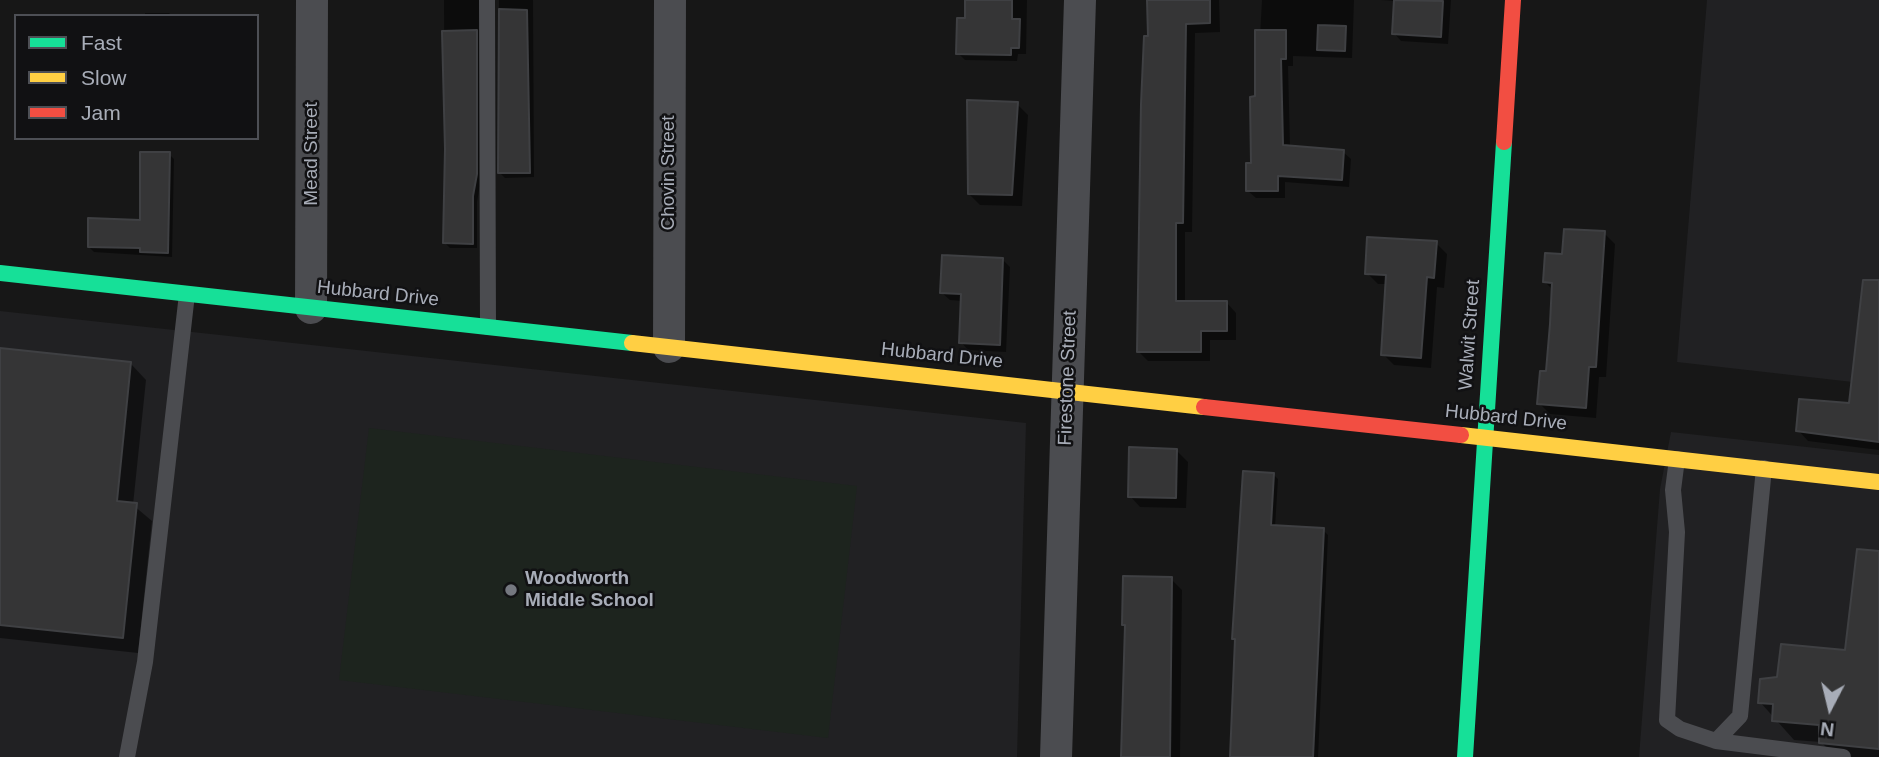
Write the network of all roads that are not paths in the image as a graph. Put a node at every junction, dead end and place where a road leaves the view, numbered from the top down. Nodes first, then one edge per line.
1 (312, 0) edge
2 (487, 0) edge
3 (670, 0) edge
4 (1080, 0) edge
5 (1513, 0) edge
6 (0, 273) edge
7 (187, 294) junction
8 (311, 308) junction
9 (488, 327) junction
10 (669, 347) junction
11 (1067, 391) junction
12 (1485, 437) junction
13 (1677, 459) junction
14 (1763, 468) junction
15 (1879, 482) edge
16 (1716, 741) junction
17 (127, 757) edge
18 (1056, 757) edge
19 (1465, 757) edge
20 (1843, 757) edge

1 - 8 street, Mead Street
2 - 9 lane
3 - 10 street, Chovin Street
4 - 11 street, Firestone Street
5 - 12 street, Walwit Street
6 - 7 street, Hubbard Drive
7 - 8 street, Hubbard Drive
7 - 17 lane
8 - 9 street, Hubbard Drive
9 - 10 street, Hubbard Drive
10 - 11 street, Hubbard Drive
11 - 12 street, Hubbard Drive
11 - 18 street, Firestone Street
12 - 13 street, Hubbard Drive
12 - 19 street, Walwit Street
13 - 14 street, Hubbard Drive
13 - 16 lane
14 - 15 street, Hubbard Drive
14 - 16 lane
16 - 20 lane

